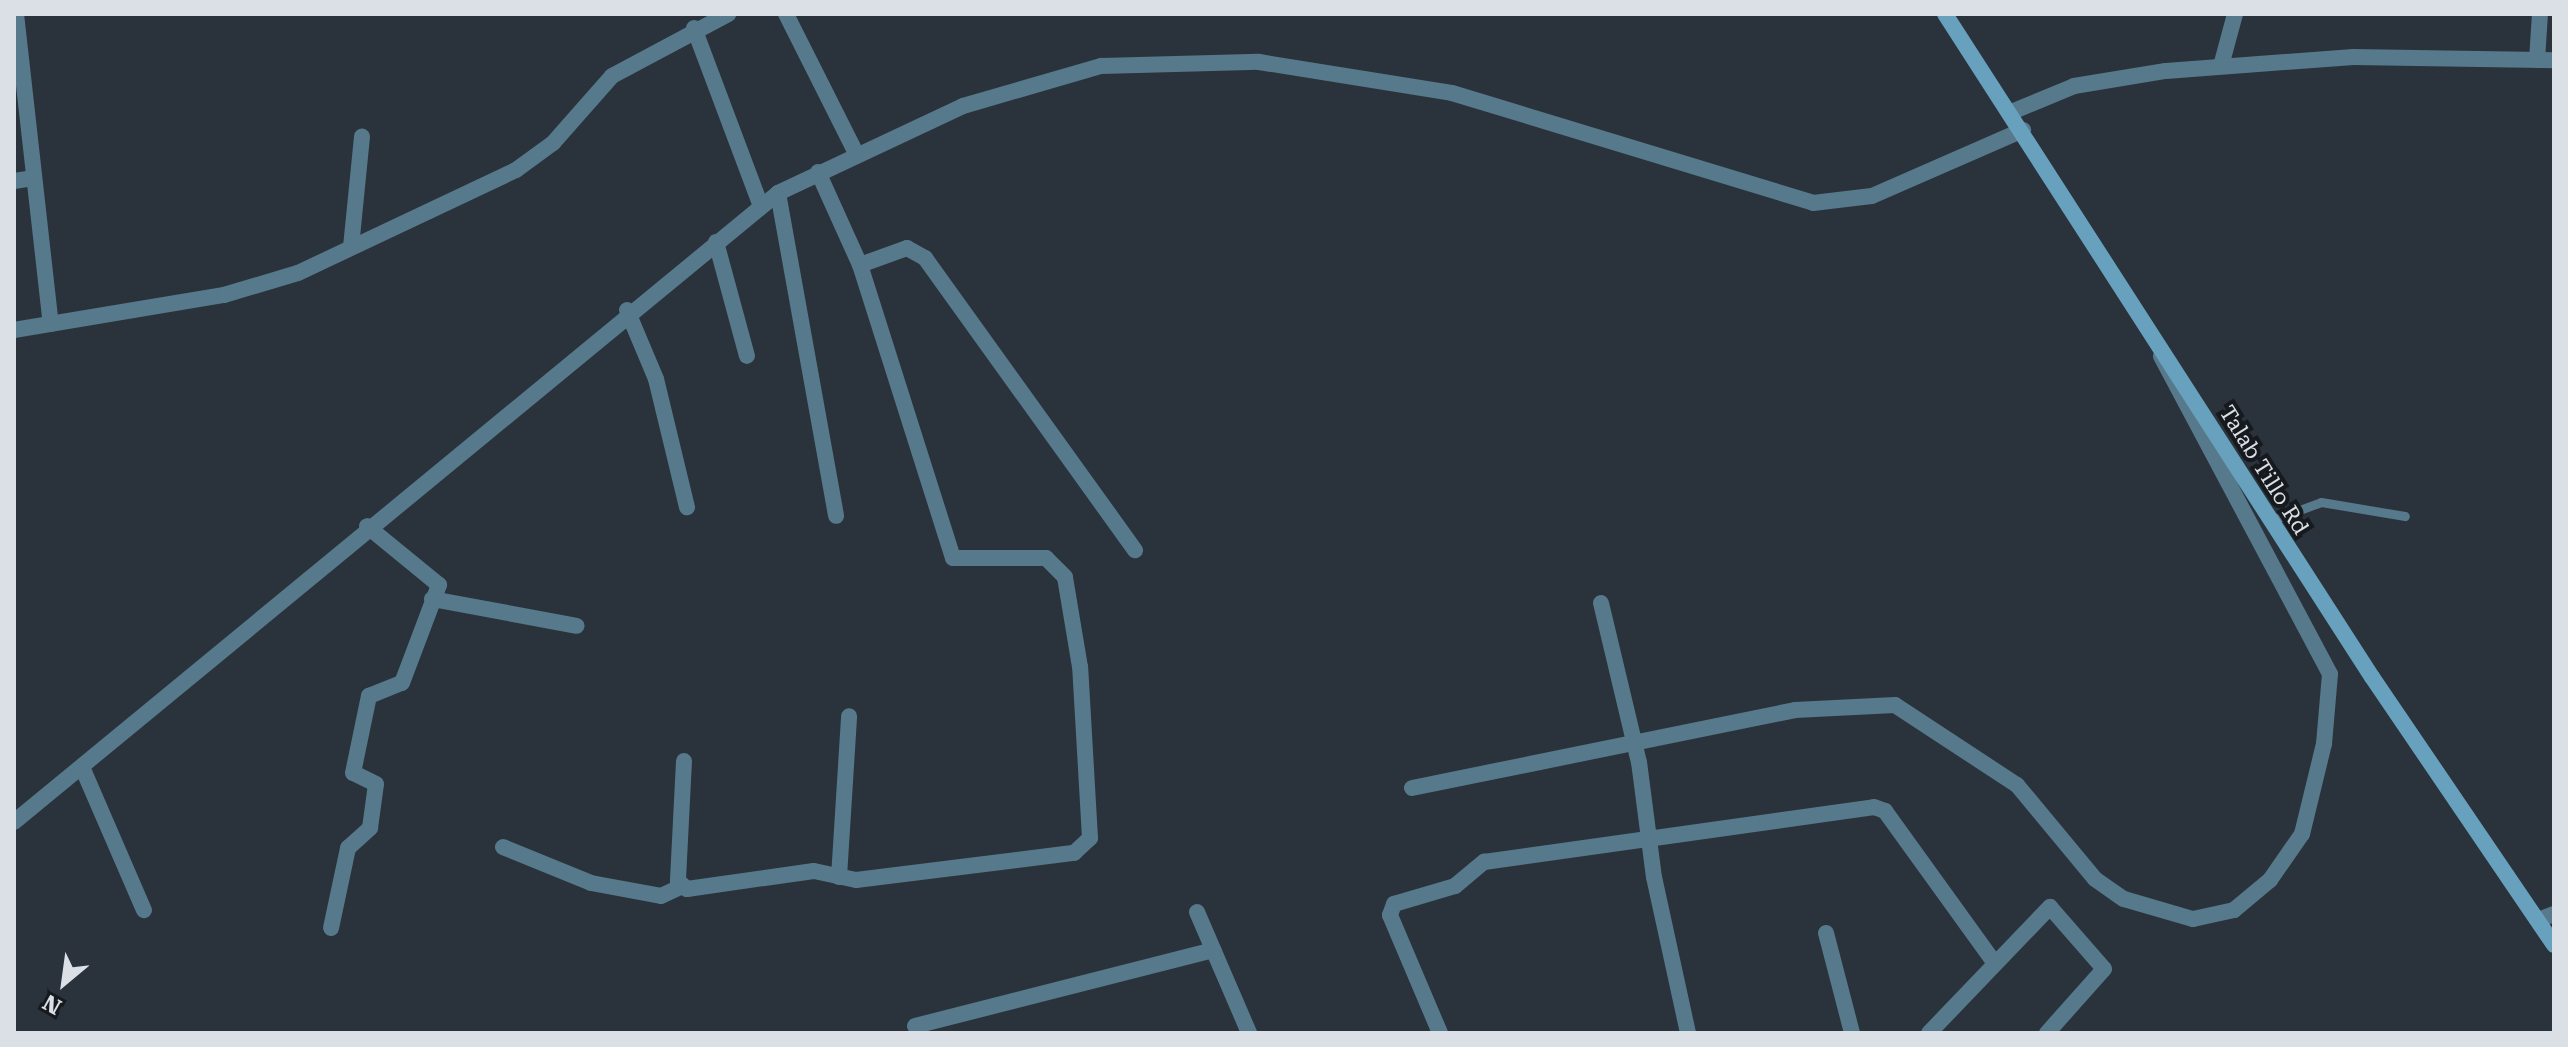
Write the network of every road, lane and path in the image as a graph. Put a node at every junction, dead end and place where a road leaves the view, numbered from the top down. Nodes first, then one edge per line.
1 (16, 14) edge
2 (728, 14) edge
3 (786, 14) edge
4 (1945, 14) edge
5 (2235, 14) edge
6 (2540, 14) edge
7 (694, 28) junction
8 (2546, 60) edge
9 (2221, 66) junction
10 (2014, 111) junction
11 (2023, 130) junction
12 (362, 137) dead end
13 (855, 151) junction
14 (818, 172) junction
15 (33, 178) junction
16 (14, 181) edge
17 (778, 193) junction
18 (761, 206) junction
19 (716, 242) junction
20 (351, 247) junction
21 (860, 265) junction
22 (627, 310) junction
23 (51, 324) junction
24 (14, 330) edge
25 (2151, 332) junction
26 (747, 356) dead end
27 (687, 507) dead end
28 (836, 516) dead end
29 (2405, 516) dead end
30 (2270, 521) junction
31 (367, 526) junction
32 (1135, 550) dead end
33 (432, 599) junction
34 (1601, 603) dead end
35 (577, 626) dead end
36 (849, 716) dead end
37 (1632, 742) junction
38 (684, 761) dead end
39 (82, 767) junction
40 (1412, 788) dead end
41 (14, 822) edge
42 (1649, 839) junction
43 (503, 847) dead end
44 (839, 877) junction
45 (682, 886) junction
46 (144, 910) dead end
47 (1197, 912) dead end
48 (2546, 917) edge
49 (331, 928) dead end
50 (1826, 933) dead end
51 (2554, 945) edge
52 (1213, 950) junction
53 (1994, 962) junction
54 (915, 1026) dead end
55 (1249, 1033) edge
56 (1440, 1033) edge
57 (1688, 1033) edge
58 (1852, 1033) edge
59 (1929, 1033) edge
60 (2047, 1033) edge

1 - 15 street
2 - 7 street
3 - 13 street
4 - 10 main road, Talab Tillo Rd
5 - 9 street
6 - 8 street
7 - 18 street
7 - 20 street
8 - 9 street
9 - 10 street
10 - 11 main road, Talab Tillo Rd
11 - 13 street
11 - 25 main road, Talab Tillo Rd
12 - 20 street
13 - 14 street
14 - 17 street
14 - 21 street
15 - 16 street
15 - 23 street
17 - 18 street
17 - 28 street
18 - 19 street
19 - 22 street
19 - 26 street
20 - 23 street
21 - 32 street
21 - 44 street
22 - 27 street
22 - 31 street
23 - 24 street
25 - 30 main road, Talab Tillo Rd
25 - 37 street
29 - 30 lane
30 - 48 main road, Talab Tillo Rd
31 - 33 street
31 - 39 street
33 - 35 street
33 - 49 street
34 - 37 street
36 - 44 street
37 - 40 street
37 - 42 street
38 - 45 street
39 - 41 street
39 - 46 street
42 - 53 street
42 - 56 street
42 - 57 street
43 - 45 street
44 - 45 street
47 - 52 street
48 - 51 main road, Talab Tillo Rd
50 - 58 street
52 - 54 street
52 - 55 street
53 - 59 street
53 - 60 street

